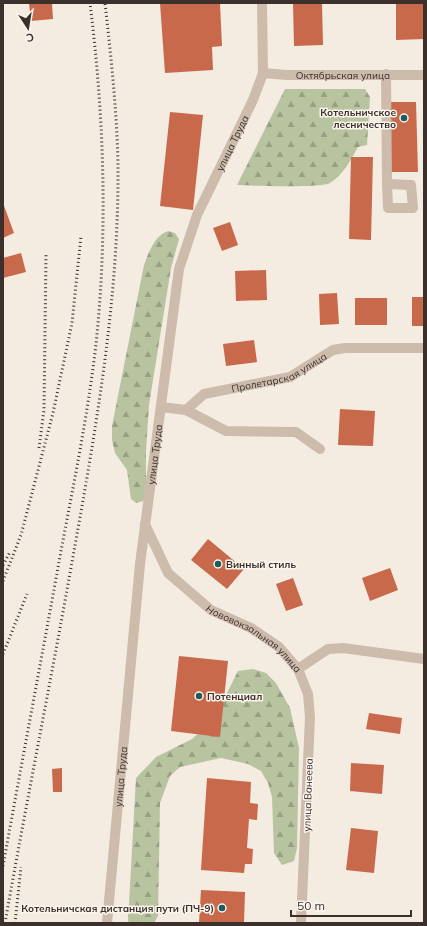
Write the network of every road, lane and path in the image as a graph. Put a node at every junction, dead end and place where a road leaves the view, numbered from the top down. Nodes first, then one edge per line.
1 (262, 3) edge
2 (263, 73) junction
3 (386, 74) junction
4 (424, 75) edge
5 (387, 184) dead end
6 (424, 348) edge
7 (161, 407) junction
8 (186, 410) junction
9 (320, 449) dead end
10 (145, 524) junction
11 (424, 660) edge
12 (298, 669) junction
13 (107, 923) edge
14 (302, 923) edge

1 - 2 street, улица Труда
2 - 3 street, Октябрьская улица
2 - 7 street, улица Труда
3 - 4 street, Октябрьская улица
3 - 5 street
6 - 8 street, Пролетарская улица
7 - 8 street
7 - 10 street, улица Труда
8 - 9 street
10 - 12 street, Нововокзальная улица
10 - 13 street, улица Труда
11 - 12 street, Нововокзальная улица
12 - 14 street, улица Ванеева

